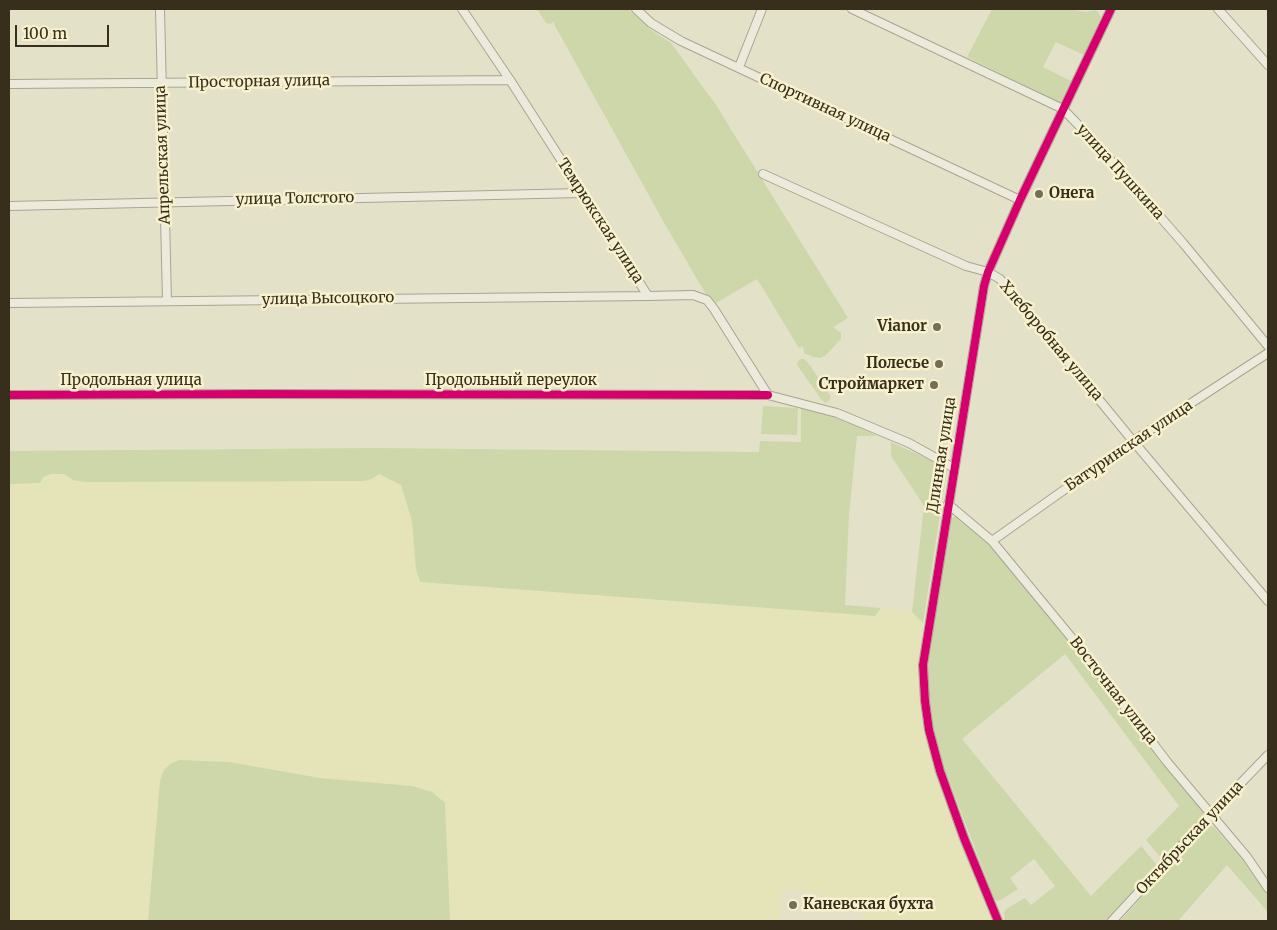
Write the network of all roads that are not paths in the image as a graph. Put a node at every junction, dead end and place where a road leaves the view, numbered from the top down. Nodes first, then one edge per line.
1 (160, 9) edge
2 (462, 9) edge
3 (636, 9) edge
4 (762, 9) edge
5 (852, 9) edge
6 (1111, 9) edge
7 (1218, 9) edge
8 (1268, 65) edge
9 (739, 67) junction
10 (510, 80) junction
11 (9, 84) edge
12 (161, 84) junction
13 (1063, 109) junction
14 (763, 174) dead end
15 (582, 193) junction
16 (1020, 200) junction
17 (165, 202) junction
18 (9, 206) edge
19 (988, 272) junction
20 (648, 296) junction
21 (167, 301) junction
22 (9, 303) edge
23 (1268, 346) edge
24 (1268, 353) edge
25 (254, 394) joint
26 (9, 395) edge
27 (768, 395) junction
28 (1134, 441) junction
29 (954, 468) junction
30 (948, 504) junction
31 (992, 541) junction
32 (1268, 601) edge
33 (1268, 755) edge
34 (1211, 814) junction
35 (1268, 888) edge
36 (998, 921) edge
37 (1112, 921) edge

1 - 12 street, Апрельская улица
2 - 10 street, Темрюкская улица
3 - 9 street, Спортивная улица
4 - 9 street
5 - 13 street, улица Пушкина
6 - 13 street, Длинная улица
7 - 8 street
9 - 16 street, Спортивная улица
10 - 12 street, Просторная улица
10 - 15 street, Темрюкская улица
11 - 12 street, Просторная улица
12 - 17 street, Апрельская улица
13 - 16 street, Длинная улица
13 - 23 street, улица Пушкина
14 - 19 street, Хлеборобная улица
15 - 17 street, улица Толстого
15 - 20 street, Темрюкская улица
16 - 19 street, Длинная улица
17 - 18 street, улица Толстого
17 - 21 street, Апрельская улица
19 - 28 street, Хлеборобная улица
19 - 29 street, Длинная улица
20 - 21 street, улица Высоцкого
20 - 27 street, Темрюкская улица
21 - 22 street, улица Высоцкого
24 - 28 street, Батуринская улица
25 - 26 street, Продольная улица
25 - 27 street, Продольный переулок
27 - 29 street
28 - 31 street, Батуринская улица
28 - 32 street, Хлеборобная улица
29 - 30 street, Длинная улица
30 - 31 street, Восточная улица
30 - 36 street, Длинная улица
31 - 34 street, Восточная улица
33 - 34 street, Октябрьская улица
34 - 35 street, Восточная улица
34 - 37 street, Октябрьская улица

